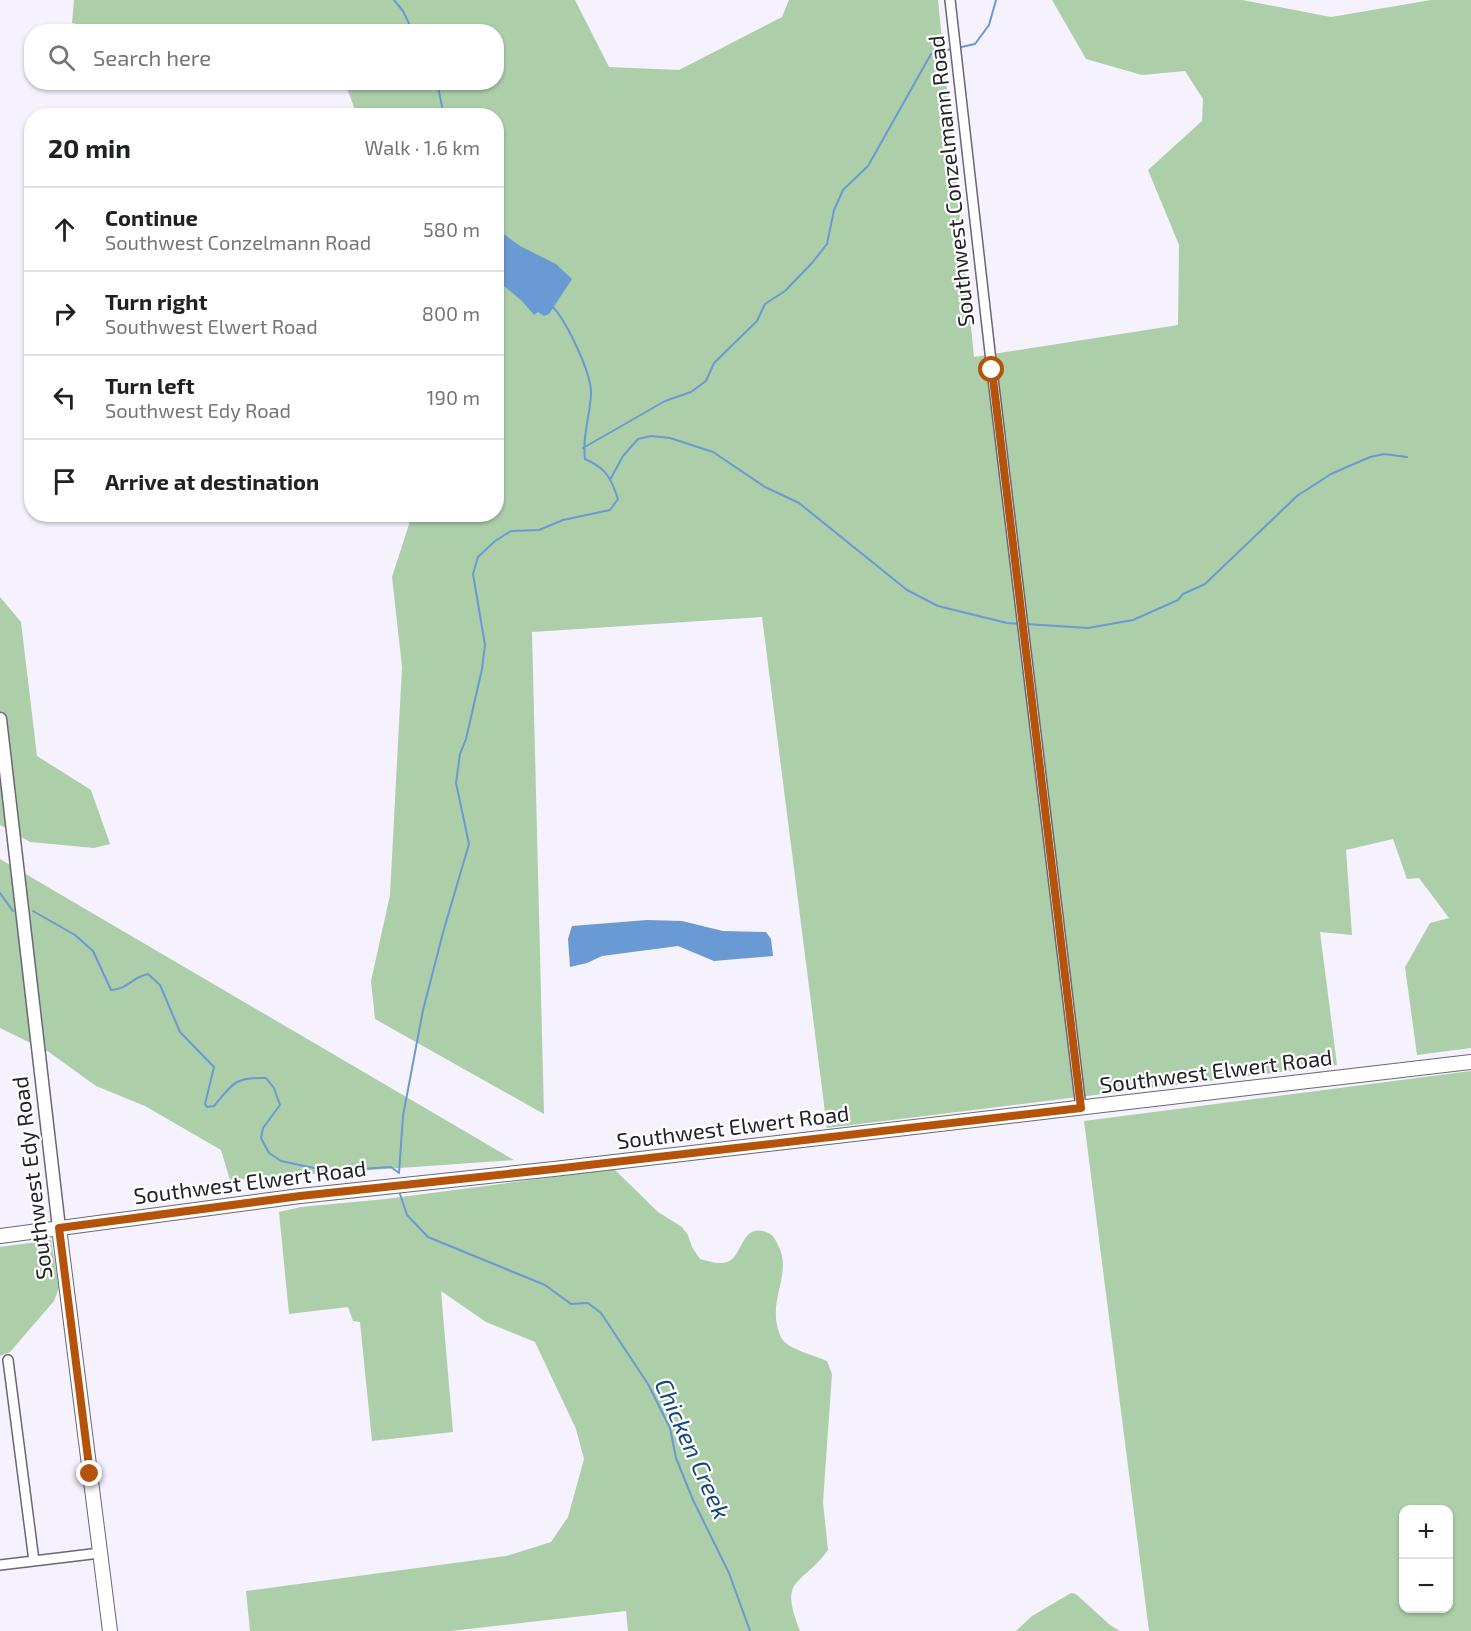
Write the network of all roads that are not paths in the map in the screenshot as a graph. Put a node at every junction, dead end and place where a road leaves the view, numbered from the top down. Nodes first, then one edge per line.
1 (950, 0) edge
2 (0, 719) edge
3 (1471, 1062) edge
4 (1081, 1108) junction
5 (59, 1228) junction
6 (0, 1236) edge
7 (8, 1360) dead end
8 (100, 1553) junction
9 (34, 1561) junction
10 (0, 1565) edge
11 (110, 1631) edge

1 - 4 street, Southwest Conzelmann Road
2 - 5 street, Southwest Edy Road
3 - 4 main road, Southwest Elwert Road
4 - 5 main road, Southwest Elwert Road
5 - 6 main road, Southwest Elwert Road
5 - 8 main road, Southwest Edy Road
7 - 9 street
8 - 9 street
8 - 11 main road, Southwest Edy Road
9 - 10 street

